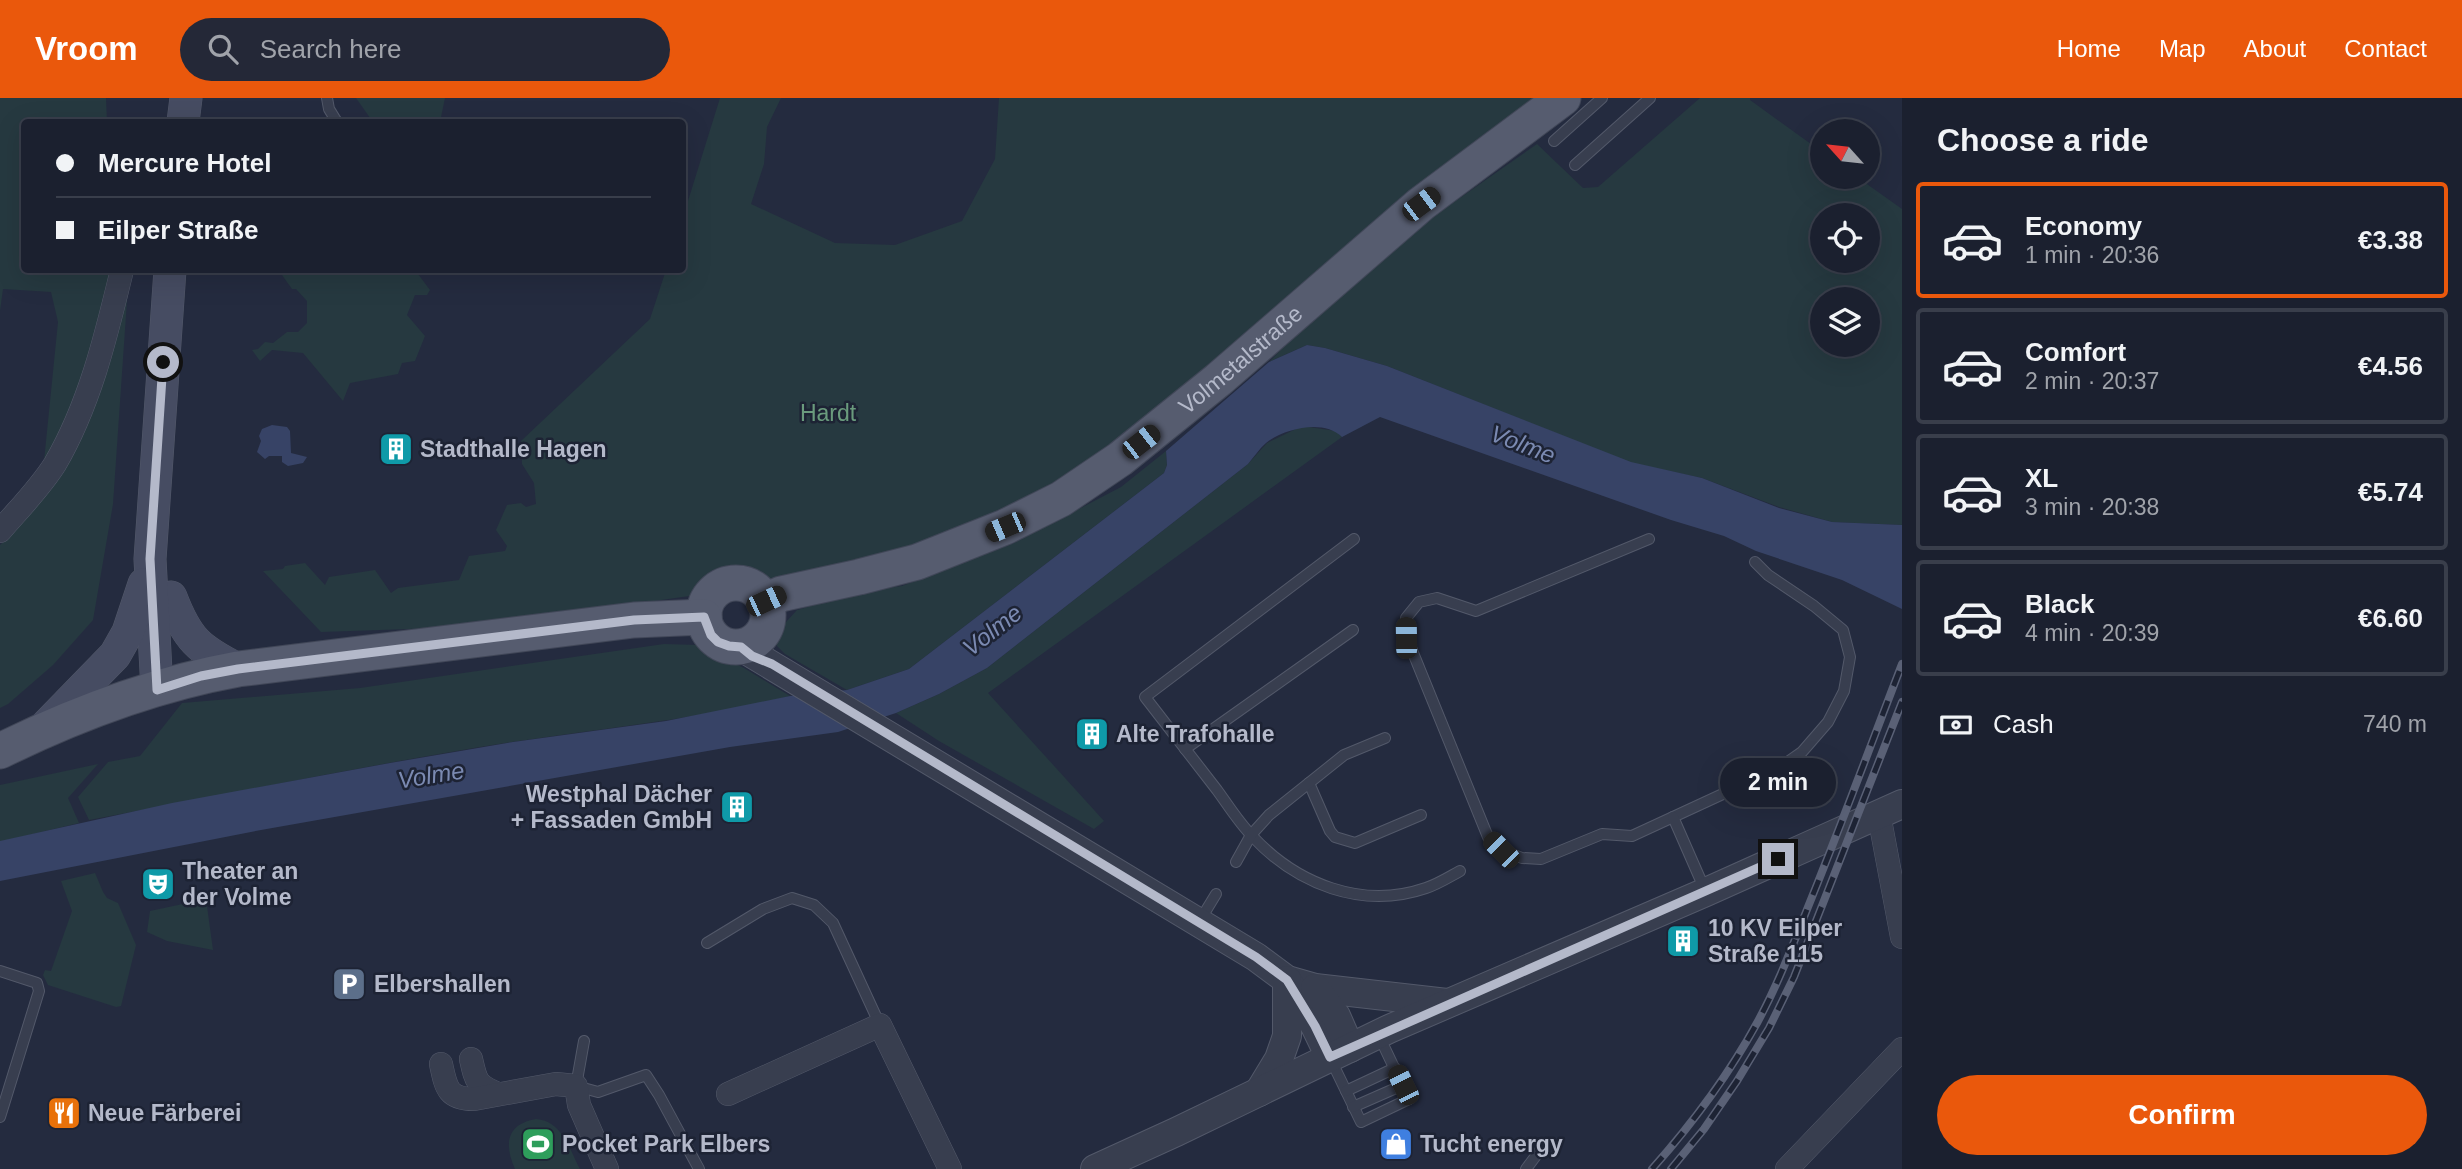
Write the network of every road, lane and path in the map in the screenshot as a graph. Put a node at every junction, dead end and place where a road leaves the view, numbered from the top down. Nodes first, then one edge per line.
1 (186, 98) edge
2 (327, 98) edge
3 (1650, 98) edge
4 (1590, 99) edge
5 (183, 119) edge
6 (335, 119) edge
7 (1554, 141) dead end
8 (1575, 164) dead end
9 (121, 273) edge
10 (170, 273) edge
11 (156, 464) junction
12 (0, 531) edge
13 (1649, 538) dead end
14 (1354, 539) dead end
15 (150, 559) junction
16 (1755, 562) dead end
17 (171, 597) junction
18 (766, 601) junction
19 (704, 617) junction
20 (1353, 630) dead end
21 (757, 650) junction
22 (238, 669) junction
23 (166, 686) junction
24 (43, 729) junction
25 (1385, 738) dead end
26 (1185, 749) junction
27 (0, 751) edge
28 (1309, 783) junction
29 (1890, 810) edge
30 (1421, 814) dead end
31 (1673, 817) junction
32 (1251, 835) junction
33 (1236, 862) dead end
34 (1460, 872) dead end
35 (1706, 892) junction
36 (1216, 894) dead end
37 (1199, 922) junction
38 (1902, 937) edge
39 (707, 943) dead end
40 (0, 971) edge
41 (1287, 980) junction
42 (1315, 988) junction
43 (1451, 1003) junction
44 (880, 1025) junction
45 (1379, 1034) junction
46 (584, 1041) dead end
47 (1902, 1049) edge
48 (1340, 1052) junction
49 (471, 1059) dead end
50 (441, 1064) dead end
51 (1395, 1068) junction
52 (1403, 1085) junction
53 (576, 1086) junction
54 (1346, 1091) junction
55 (1259, 1092) junction
56 (498, 1094) junction
57 (728, 1094) dead end
58 (1353, 1107) junction
59 (0, 1117) edge
60 (1541, 1149) dead end
61 (607, 1169) edge
62 (699, 1169) edge
63 (950, 1169) edge
64 (1095, 1169) edge
65 (1526, 1169) edge
66 (1787, 1169) edge

1 - 5 main road
2 - 6 lane
3 - 8 lane
4 - 7 lane
4 - 18 main road, Volmetalstraße
9 - 12 street
10 - 11 main road
11 - 15 main road
11 - 17 main road
13 - 31 lane
14 - 26 lane
15 - 23 main road
15 - 24 main road
16 - 31 lane
17 - 22 main road
17 - 23 main road
18 - 19 main road
18 - 21 main road
19 - 21 main road
19 - 22 main road
20 - 26 lane
21 - 37 street
22 - 23 main road
23 - 24 main road
24 - 27 main road
25 - 28 lane
26 - 32 lane
28 - 30 lane
28 - 32 lane
29 - 35 street
29 - 38 street
31 - 35 lane
32 - 33 lane
32 - 34 lane
35 - 43 street
36 - 37 lane
37 - 41 street
39 - 44 lane
40 - 59 lane
41 - 42 street
41 - 48 street
41 - 55 street
42 - 43 street
42 - 48 street
43 - 45 street
44 - 57 street
44 - 63 street
45 - 48 street
45 - 51 lane
46 - 53 lane
47 - 66 street
48 - 54 lane
48 - 55 street
49 - 56 street
50 - 56 street
51 - 52 lane
51 - 54 lane
52 - 58 lane
52 - 58 lane
53 - 56 street
53 - 61 street
53 - 62 lane
54 - 58 lane
55 - 64 street
60 - 65 lane

